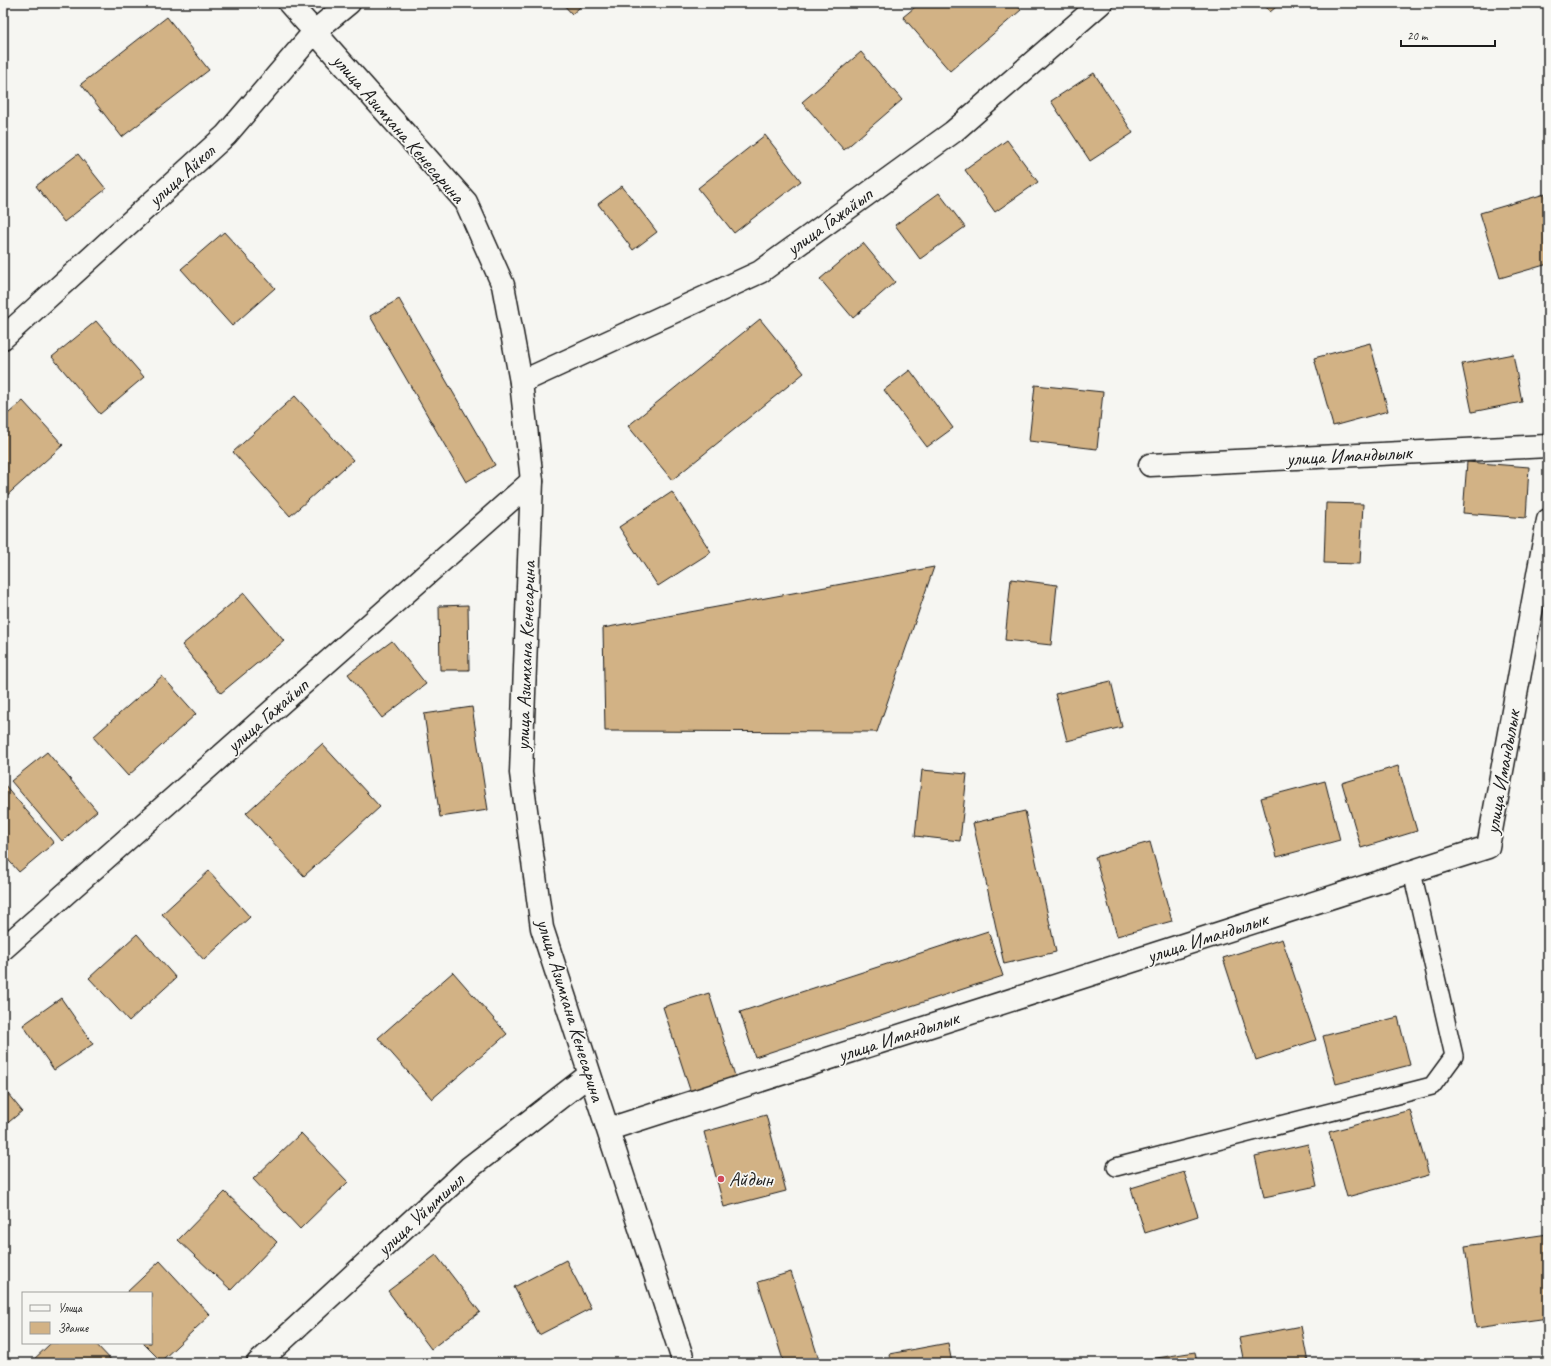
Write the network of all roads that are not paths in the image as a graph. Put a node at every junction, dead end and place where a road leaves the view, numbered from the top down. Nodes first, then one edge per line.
1 (289, 3) edge
2 (349, 3) edge
3 (1101, 3) edge
4 (315, 31) junction
5 (3, 338) edge
6 (521, 382) junction
7 (1548, 446) edge
8 (1150, 465) dead end
9 (532, 481) junction
10 (1548, 520) edge
11 (1412, 872) junction
12 (3, 949) edge
13 (589, 1075) junction
14 (609, 1129) junction
15 (1116, 1167) dead end
16 (258, 1363) edge
17 (684, 1363) edge

1 - 4 street, улица Азимхана Кенесарина
2 - 4 street, улица Айкол
3 - 6 street, улица Гажайып
4 - 5 street, улица Айкол
4 - 6 street, улица Азимхана Кенесарина
6 - 9 street, улица Азимхана Кенесарина
7 - 8 street, улица Имандылык
9 - 12 street, улица Гажайып
9 - 13 street, улица Азимхана Кенесарина
10 - 11 street, улица Имандылык
11 - 14 street, улица Имандылык
11 - 15 lane
13 - 14 street, улица Азимхана Кенесарина
13 - 16 street, улица Уйымшыл
14 - 17 street, улица Азимхана Кенесарина

